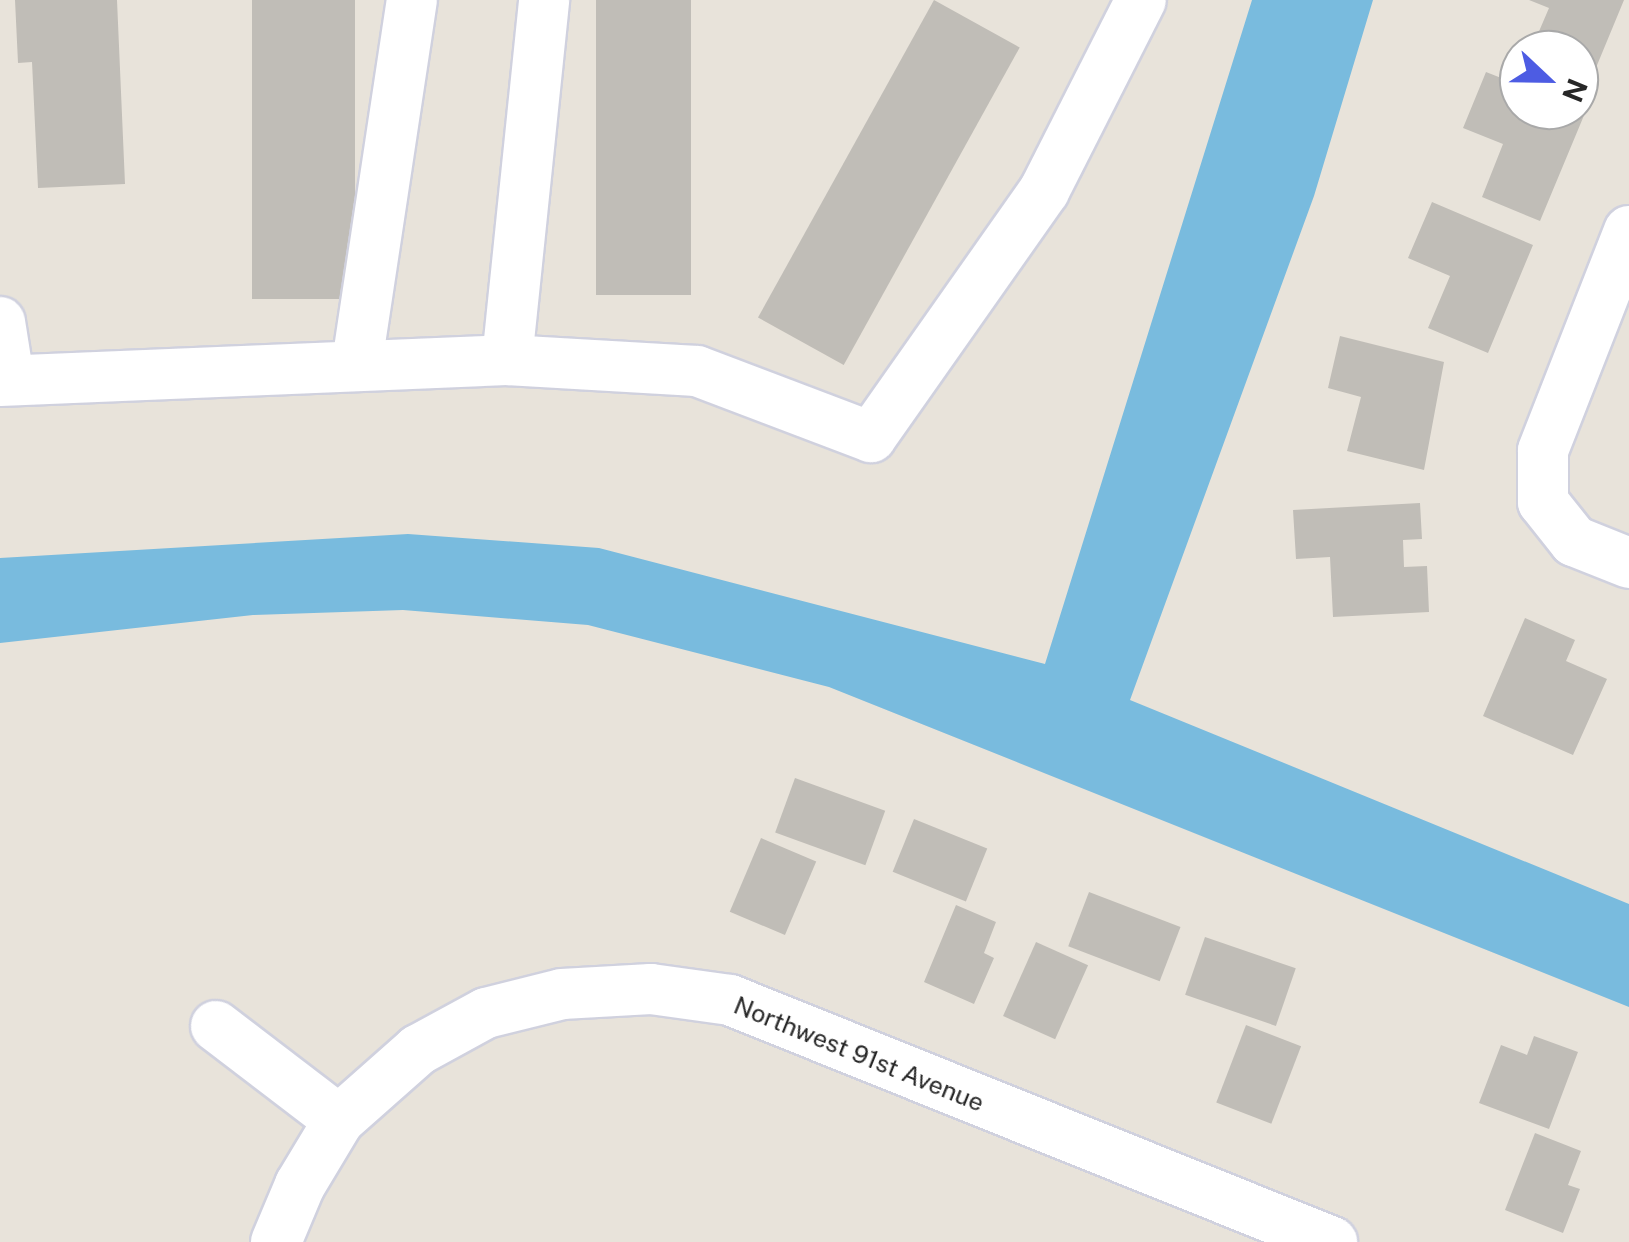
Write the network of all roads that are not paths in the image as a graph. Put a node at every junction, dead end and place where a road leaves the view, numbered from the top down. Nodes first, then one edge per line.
1 (412, 0) edge
2 (544, 0) edge
3 (1140, 0) edge
4 (1629, 232) edge
5 (0, 322) edge
6 (507, 360) junction
7 (356, 363) junction
8 (5, 380) edge
9 (1629, 563) edge
10 (216, 1026) dead end
11 (339, 1120) junction
12 (1240, 1226) edge
13 (276, 1242) edge
14 (1332, 1242) edge

1 - 7 street
2 - 6 street
3 - 6 street
4 - 9 street
5 - 8 street
6 - 7 street
7 - 8 street
10 - 11 street
11 - 12 street, Northwest 91st Avenue
11 - 13 street, Northwest 91st Avenue
12 - 14 street, Northwest 91st Avenue

